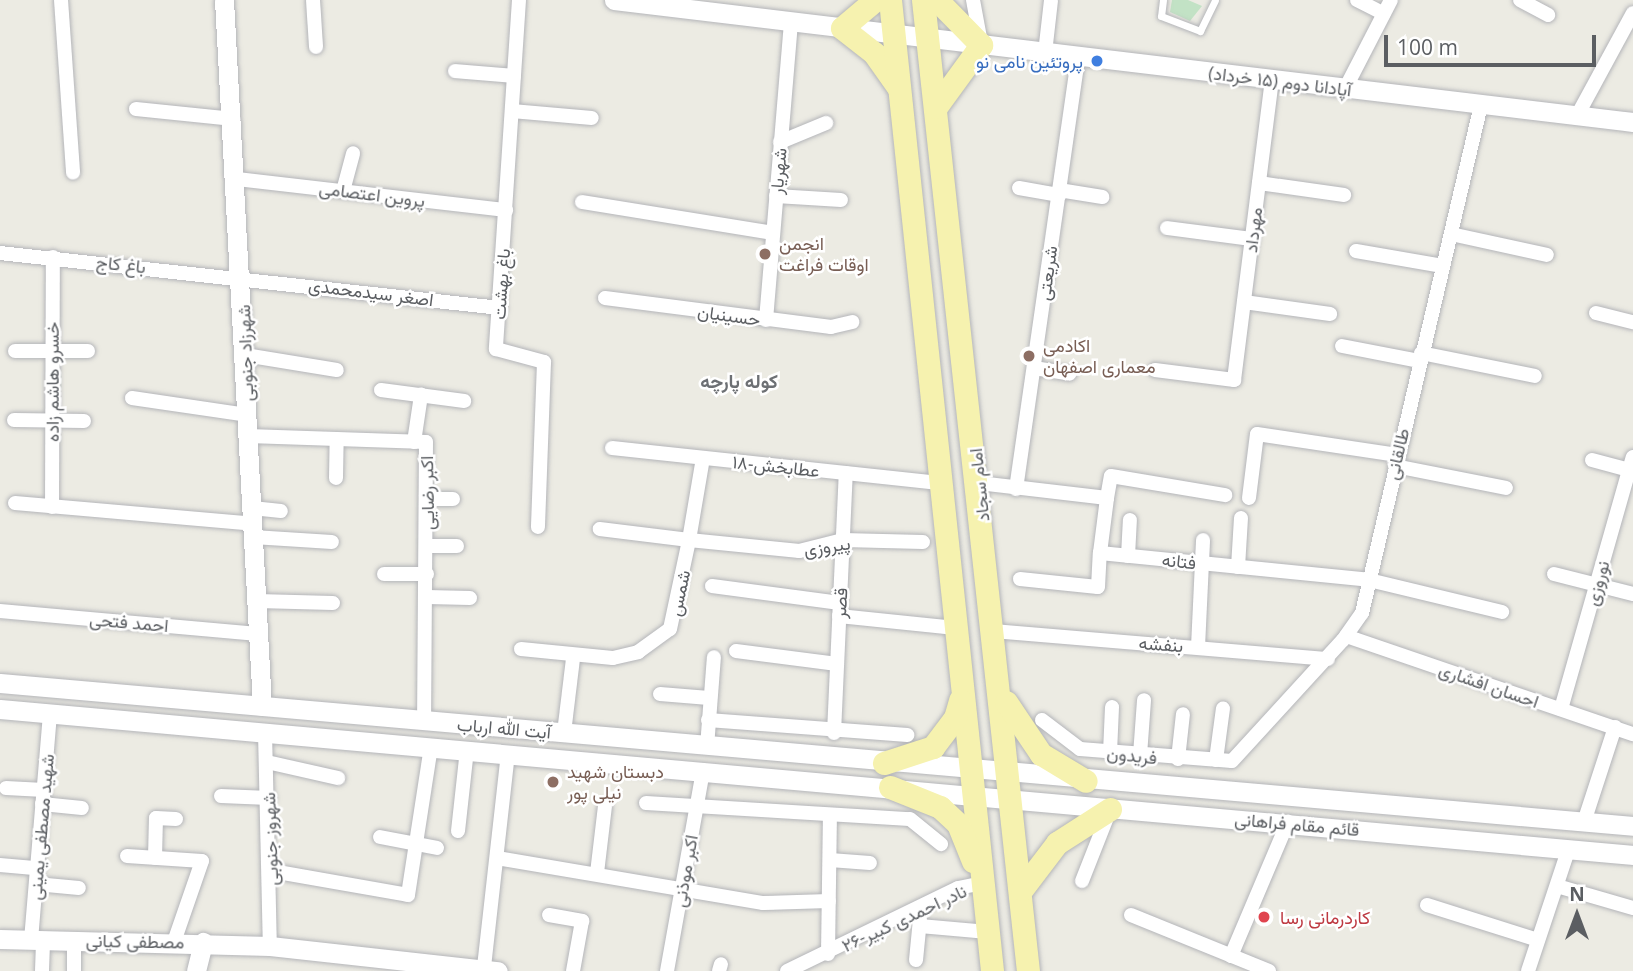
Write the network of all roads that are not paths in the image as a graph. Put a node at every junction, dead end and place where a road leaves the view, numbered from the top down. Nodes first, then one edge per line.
1 (61, 0) edge
2 (225, 0) edge
3 (313, 0) edge
4 (519, 0) edge
5 (614, 0) edge
6 (875, 0) edge
7 (890, 0) edge
8 (923, 0) edge
9 (937, 0) edge
10 (973, 0) edge
11 (1051, 0) edge
12 (1163, 0) edge
13 (1215, 0) edge
14 (1357, 0) edge
15 (1391, 0) edge
16 (1520, 0) edge
17 (1633, 13) edge
18 (1384, 14) junction
19 (1548, 15) dead end
20 (790, 21) junction
21 (842, 28) junction
22 (894, 34) junction
23 (928, 38) junction
24 (981, 45) junction
25 (316, 47) dead end
26 (1045, 53) junction
27 (1078, 57) junction
28 (455, 71) dead end
29 (514, 76) junction
30 (1272, 80) junction
31 (899, 89) junction
32 (1345, 89) junction
33 (1481, 105) junction
34 (936, 107) junction
35 (136, 109) dead end
36 (512, 111) junction
37 (1577, 116) junction
38 (592, 118) dead end
39 (233, 119) junction
40 (1633, 122) edge
41 (826, 123) dead end
42 (780, 142) junction
43 (353, 153) dead end
44 (73, 173) dead end
45 (237, 179) junction
46 (1259, 183) junction
47 (1018, 188) dead end
48 (342, 191) junction
49 (1059, 192) junction
50 (1344, 195) dead end
51 (776, 196) junction
52 (1102, 197) dead end
53 (841, 200) dead end
54 (582, 202) dead end
55 (506, 210) junction
56 (1167, 228) dead end
57 (773, 233) junction
58 (1451, 234) junction
59 (1252, 239) junction
60 (1356, 251) dead end
61 (0, 253) edge
62 (1547, 255) dead end
63 (53, 257) junction
64 (1443, 266) junction
65 (955, 272) junction
66 (242, 276) junction
67 (919, 277) junction
68 (605, 298) dead end
69 (1244, 302) junction
70 (500, 309) junction
71 (1596, 313) dead end
72 (1330, 314) dead end
73 (766, 320) junction
74 (852, 322) dead end
75 (1633, 322) edge
76 (1342, 346) dead end
77 (15, 351) dead end
78 (52, 351) junction
79 (88, 351) dead end
80 (245, 355) junction
81 (1420, 357) junction
82 (1034, 368) junction
83 (337, 370) dead end
84 (1155, 370) dead end
85 (1070, 374) dead end
86 (1535, 376) dead end
87 (381, 390) dead end
88 (421, 395) junction
89 (132, 398) dead end
90 (464, 401) dead end
91 (247, 415) junction
92 (14, 420) dead end
93 (52, 421) junction
94 (84, 421) dead end
95 (248, 436) junction
96 (337, 439) junction
97 (414, 442) junction
98 (612, 448) dead end
99 (703, 458) junction
100 (1396, 460) junction
101 (1592, 460) dead end
102 (1632, 466) edge
103 (846, 473) junction
104 (336, 478) dead end
105 (939, 483) junction
106 (979, 483) junction
107 (1506, 488) dead end
108 (1016, 489) junction
109 (1225, 495) dead end
110 (1107, 498) junction
111 (1249, 498) dead end
112 (428, 499) junction
113 (453, 499) dead end
114 (15, 503) dead end
115 (52, 507) junction
116 (281, 510) dead end
117 (1241, 518) dead end
118 (1129, 520) dead end
119 (253, 523) junction
120 (537, 527) dead end
121 (600, 529) dead end
122 (689, 540) junction
123 (843, 540) junction
124 (1203, 540) dead end
125 (332, 542) dead end
126 (923, 542) dead end
127 (427, 546) junction
128 (457, 546) dead end
129 (1100, 553) junction
130 (1128, 556) junction
131 (1202, 564) junction
132 (1238, 567) junction
133 (384, 573) dead end
134 (1554, 573) dead end
135 (427, 575) junction
136 (1020, 579) dead end
137 (1369, 580) junction
138 (1597, 585) junction
139 (712, 586) dead end
140 (1633, 594) edge
141 (427, 597) junction
142 (470, 598) dead end
143 (257, 601) junction
144 (333, 603) dead end
145 (840, 610) junction
146 (0, 611) edge
147 (1502, 612) dead end
148 (955, 628) junction
149 (994, 631) junction
150 (258, 634) junction
151 (1346, 636) junction
152 (1198, 647) junction
153 (522, 649) dead end
154 (736, 651) dead end
155 (714, 657) dead end
156 (573, 659) junction
157 (1328, 659) junction
158 (837, 664) junction
159 (0, 683) edge
160 (962, 687) junction
161 (1000, 688) junction
162 (660, 694) dead end
163 (709, 698) junction
164 (1144, 701) dead end
165 (262, 706) junction
166 (1112, 706) dead end
167 (1223, 708) dead end
168 (0, 709) edge
169 (1561, 709) junction
170 (50, 713) junction
171 (1183, 714) dead end
172 (708, 720) junction
173 (1042, 720) dead end
174 (424, 721) junction
175 (1615, 727) junction
176 (265, 732) junction
177 (564, 733) junction
178 (834, 733) junction
179 (1633, 734) edge
180 (907, 735) dead end
181 (673, 743) junction
182 (431, 747) junction
183 (706, 747) junction
184 (467, 750) junction
185 (1110, 753) junction
186 (508, 754) junction
187 (1140, 755) junction
188 (1178, 758) junction
189 (1216, 760) junction
190 (1232, 761) joint
191 (267, 762) junction
192 (884, 762) junction
193 (670, 768) junction
194 (703, 771) junction
195 (971, 771) junction
196 (1009, 774) junction
197 (338, 778) dead end
198 (1086, 781) junction
199 (1128, 784) junction
200 (890, 787) junction
201 (6, 788) dead end
202 (967, 794) junction
203 (222, 796) dead end
204 (43, 797) junction
205 (269, 798) junction
206 (1011, 798) junction
207 (646, 803) dead end
208 (605, 806) dead end
209 (82, 808) dead end
210 (697, 808) junction
211 (1119, 809) junction
212 (176, 819) dead end
213 (830, 819) junction
214 (1288, 822) junction
215 (1584, 822) junction
216 (1633, 826) edge
217 (458, 831) dead end
218 (380, 837) dead end
219 (941, 844) dead end
220 (416, 845) junction
221 (437, 848) dead end
222 (1568, 851) junction
223 (1633, 855) edge
224 (127, 856) dead end
225 (155, 858) junction
226 (497, 858) junction
227 (830, 860) junction
228 (870, 863) dead end
229 (0, 865) edge
230 (37, 868) junction
231 (272, 871) junction
232 (597, 873) junction
233 (1082, 880) dead end
234 (983, 883) junction
235 (36, 884) junction
236 (1556, 886) junction
237 (79, 888) dead end
238 (1022, 889) junction
239 (682, 891) junction
240 (829, 901) junction
241 (1427, 905) dead end
242 (921, 907) junction
243 (1633, 908) edge
244 (549, 915) dead end
245 (1131, 915) dead end
246 (920, 926) junction
247 (988, 932) junction
248 (0, 939) edge
249 (37, 940) junction
250 (74, 940) junction
251 (1538, 940) junction
252 (174, 942) junction
253 (203, 942) junction
254 (270, 946) junction
255 (828, 954) junction
256 (1231, 956) junction
257 (916, 960) dead end
258 (397, 964) edge
259 (478, 969) edge
260 (42, 971) edge
261 (74, 971) edge
262 (197, 971) edge
263 (573, 971) edge
264 (667, 971) edge
265 (787, 971) edge
266 (992, 971) edge
267 (1028, 971) edge
268 (1269, 971) edge
269 (1528, 971) edge

1 - 44 street
2 - 39 main road, شهرزاد جنوبی
3 - 25 street
4 - 29 street, باغ بهشت
5 - 20 main road, آپادانا دوم (۱۵ خرداد)
6 - 21 main road
7 - 22 main road
8 - 23 main road, امام سجاد
9 - 24 main road
10 - 24 street
11 - 26 street
12 - 13 lane
14 - 18 street
15 - 18 street
16 - 19 street
17 - 37 street
18 - 32 street
20 - 21 main road, آپادانا دوم (۱۵ خرداد)
20 - 42 street, شهریار
21 - 22 main road, آپادانا دوم (۱۵ خرداد)
21 - 31 main road
22 - 23 main road, آپادانا دوم (۱۵ خرداد)
22 - 31 main road
23 - 24 main road, آپادانا دوم (۱۵ خرداد)
23 - 34 main road, امام سجاد
24 - 26 main road, آپادانا دوم (۱۵ خرداد)
24 - 34 main road
26 - 27 main road, آپادانا دوم (۱۵ خرداد)
27 - 30 main road, آپادانا دوم (۱۵ خرداد)
27 - 49 street, شریعتی
28 - 29 street
29 - 36 street, باغ بهشت
30 - 32 main road, آپادانا دوم (۱۵ خرداد)
30 - 46 street, مهرداد
31 - 67 main road
32 - 33 main road, آپادانا دوم (۱۵ خرداد)
33 - 37 main road, آپادانا دوم (۱۵ خرداد)
33 - 58 street, طالقانی
34 - 65 main road, امام سجاد
35 - 39 street
36 - 38 street
36 - 55 street, باغ بهشت
37 - 40 main road, آپادانا دوم (۱۵ خرداد)
39 - 45 main road, شهرزاد جنوبی
41 - 42 street
42 - 51 street, شهریار
43 - 48 street
45 - 48 street, پروین اعتصامی
45 - 66 main road, شهرزاد جنوبی
46 - 50 street
46 - 59 street, مهرداد
47 - 49 street
48 - 55 street, پروین اعتصامی
49 - 52 street
49 - 82 street, شریعتی
51 - 53 street
51 - 57 street, شهریار
54 - 57 street
55 - 70 street, باغ بهشت
56 - 59 street
57 - 73 street, شهریار
58 - 62 street
58 - 64 street, طالقانی
59 - 69 street, مهرداد
60 - 64 street
61 - 63 street, باغ کاج
63 - 66 street, باغ کاج
63 - 78 street, خسرو هاشم زاده
64 - 81 street, طالقانی
65 - 67 main road
65 - 106 main road, امام سجاد
66 - 70 street, اصغر سیدمحمدی
66 - 80 main road, شهرزاد جنوبی
67 - 105 main road
68 - 73 street, حسینیان
69 - 72 street
69 - 84 street, مهرداد
70 - 120 street, باغ بهشت
71 - 75 street
73 - 74 street, حسینیان
76 - 81 street
77 - 78 street
78 - 79 street
78 - 93 street, خسرو هاشم زاده
80 - 83 street
80 - 91 main road, شهرزاد جنوبی
81 - 86 street
81 - 100 street, طالقانی
82 - 85 street
82 - 108 street, شریعتی
87 - 88 street
88 - 90 street
88 - 97 street
89 - 91 street
91 - 95 main road, شهرزاد جنوبی
92 - 93 street
93 - 94 street
93 - 115 street, خسرو هاشم زاده
95 - 96 street, اکبر رضایی
95 - 119 main road, شهرزاد جنوبی
96 - 97 street, اکبر رضایی
96 - 104 street
97 - 112 street, اکبر رضایی
98 - 99 street, ۱۸-عطابخش
99 - 103 street, ۱۸-عطابخش
99 - 122 street, شمس
100 - 107 street
100 - 111 street
100 - 137 street, طالقانی
101 - 102 street
102 - 138 street, نوروزی
103 - 105 street, ۱۸-عطابخش
103 - 123 street, قصر
105 - 148 main road
106 - 108 street
106 - 149 main road, امام سجاد
108 - 110 street
109 - 110 street
110 - 129 street
112 - 113 street
112 - 127 street, اکبر رضایی
114 - 115 street
115 - 119 street
116 - 119 street
117 - 132 street
118 - 130 street
119 - 125 street
119 - 143 main road, شهرزاد جنوبی
121 - 122 street
122 - 123 street, پیروزی
122 - 156 street, شمس
123 - 126 street, پیروزی
123 - 145 street, قصر
124 - 131 street
127 - 128 street
127 - 135 street, اکبر رضایی
129 - 130 street, فتانه
129 - 136 street
130 - 131 street, فتانه
131 - 132 street, فتانه
131 - 152 street
132 - 137 street, فتانه
133 - 135 street
134 - 138 street
135 - 141 street, اکبر رضایی
137 - 147 street, فتانه
137 - 151 street, طالقانی
138 - 140 street
138 - 169 street, نوروزی
139 - 145 street
141 - 142 street
141 - 174 street, اکبر رضایی
143 - 144 street
143 - 150 main road, شهرزاد جنوبی
145 - 148 street
145 - 158 street, قصر
146 - 150 street, احمد فتحی
148 - 160 main road
149 - 152 street, بنفشه
149 - 161 main road, امام سجاد
150 - 165 main road, شهرزاد جنوبی
151 - 157 street, طالقانی
151 - 169 street, احسان افشاری
152 - 157 street, بنفشه
153 - 156 street, شمس
154 - 158 street
155 - 163 street
156 - 177 street
157 - 190 street, طالقانی
158 - 178 street, قصر
159 - 165 main road, آیت الله ارباب
160 - 192 main road
160 - 195 main road
161 - 196 main road, امام سجاد
161 - 198 main road
162 - 163 street
163 - 172 street
164 - 187 street
165 - 174 main road, آیت الله ارباب
166 - 185 street
167 - 189 street
168 - 170 main road, آیت الله ارباب
169 - 175 street, احسان افشاری
170 - 176 main road, آیت الله ارباب
170 - 204 street, شهید مصطفی یمینی
171 - 188 street
172 - 178 street
172 - 183 street
173 - 185 street, فریدون
174 - 177 main road, آیت الله ارباب
175 - 179 street, احسان افشاری
175 - 215 street
176 - 182 main road, آیت الله ارباب
176 - 191 street, شهروز جنوبی
177 - 181 main road, آیت الله ارباب
178 - 180 street
181 - 183 main road, آیت الله ارباب
181 - 193 main road
182 - 184 main road, آیت الله ارباب
182 - 220 street
183 - 192 main road, آیت الله ارباب
184 - 186 main road, آیت الله ارباب
184 - 217 street
185 - 187 street, فریدون
186 - 193 main road, آیت الله ارباب
186 - 226 street
187 - 188 street, فریدون
188 - 189 street, فریدون
189 - 190 street, فریدون
191 - 197 street
191 - 205 street, شهروز جنوبی
192 - 195 main road, آیت الله ارباب
193 - 194 main road, آیت الله ارباب
194 - 200 main road, آیت الله ارباب
194 - 210 street, اکبر موذنی
195 - 196 main road, آیت الله ارباب
195 - 202 main road
196 - 198 main road, قائم مقام فراهانی
196 - 206 main road, امام سجاد
198 - 199 main road, قائم مقام فراهانی
199 - 211 main road
199 - 215 main road, قائم مقام فراهانی
200 - 202 main road, آیت الله ارباب
200 - 234 main road
201 - 204 street
202 - 206 main road, قائم مقام فراهانی
202 - 234 main road
203 - 205 street
204 - 209 street
204 - 230 street, شهید مصطفی یمینی
205 - 231 street, شهروز جنوبی
206 - 211 main road, قائم مقام فراهانی
206 - 238 main road, امام سجاد
207 - 210 street
208 - 232 street
210 - 213 street
210 - 239 street, اکبر موذنی
211 - 214 main road, قائم مقام فراهانی
211 - 233 street
211 - 238 main road
212 - 225 street
213 - 219 street
213 - 227 street
214 - 222 main road, قائم مقام فراهانی
214 - 256 street
215 - 216 main road, قائم مقام فراهانی
218 - 220 street
220 - 221 street
220 - 231 street
222 - 223 main road, قائم مقام فراهانی
222 - 236 street
224 - 225 street
225 - 252 street
226 - 232 street
226 - 259 street
227 - 228 street
227 - 240 street
229 - 230 street
230 - 235 street, شهید مصطفی یمینی
231 - 254 street, شهروز جنوبی
232 - 239 street
234 - 242 street, ۲۶-نادر احمدی کبیر
234 - 247 main road
235 - 237 street
235 - 249 street, شهید مصطفی یمینی
236 - 243 street
236 - 251 street
238 - 267 main road, امام سجاد
239 - 240 street
239 - 264 street, اکبر موذنی
240 - 255 street
241 - 251 street
242 - 246 street
242 - 255 street, ۲۶-نادر احمدی کبیر
244 - 263 street
245 - 256 street
246 - 247 street
246 - 257 street
247 - 266 main road
248 - 249 main road, مصطفی کیانی
249 - 250 main road, مصطفی کیانی
249 - 260 street, شهید مصطفی یمینی
250 - 252 main road, مصطفی کیانی
250 - 261 street
251 - 269 street
252 - 253 main road, مصطفی کیانی
253 - 254 main road, مصطفی کیانی
253 - 262 main road
254 - 258 main road, مصطفی کیانی
255 - 265 street, ۲۶-نادر احمدی کبیر
256 - 268 street
258 - 259 main road, مصطفی کیانی

